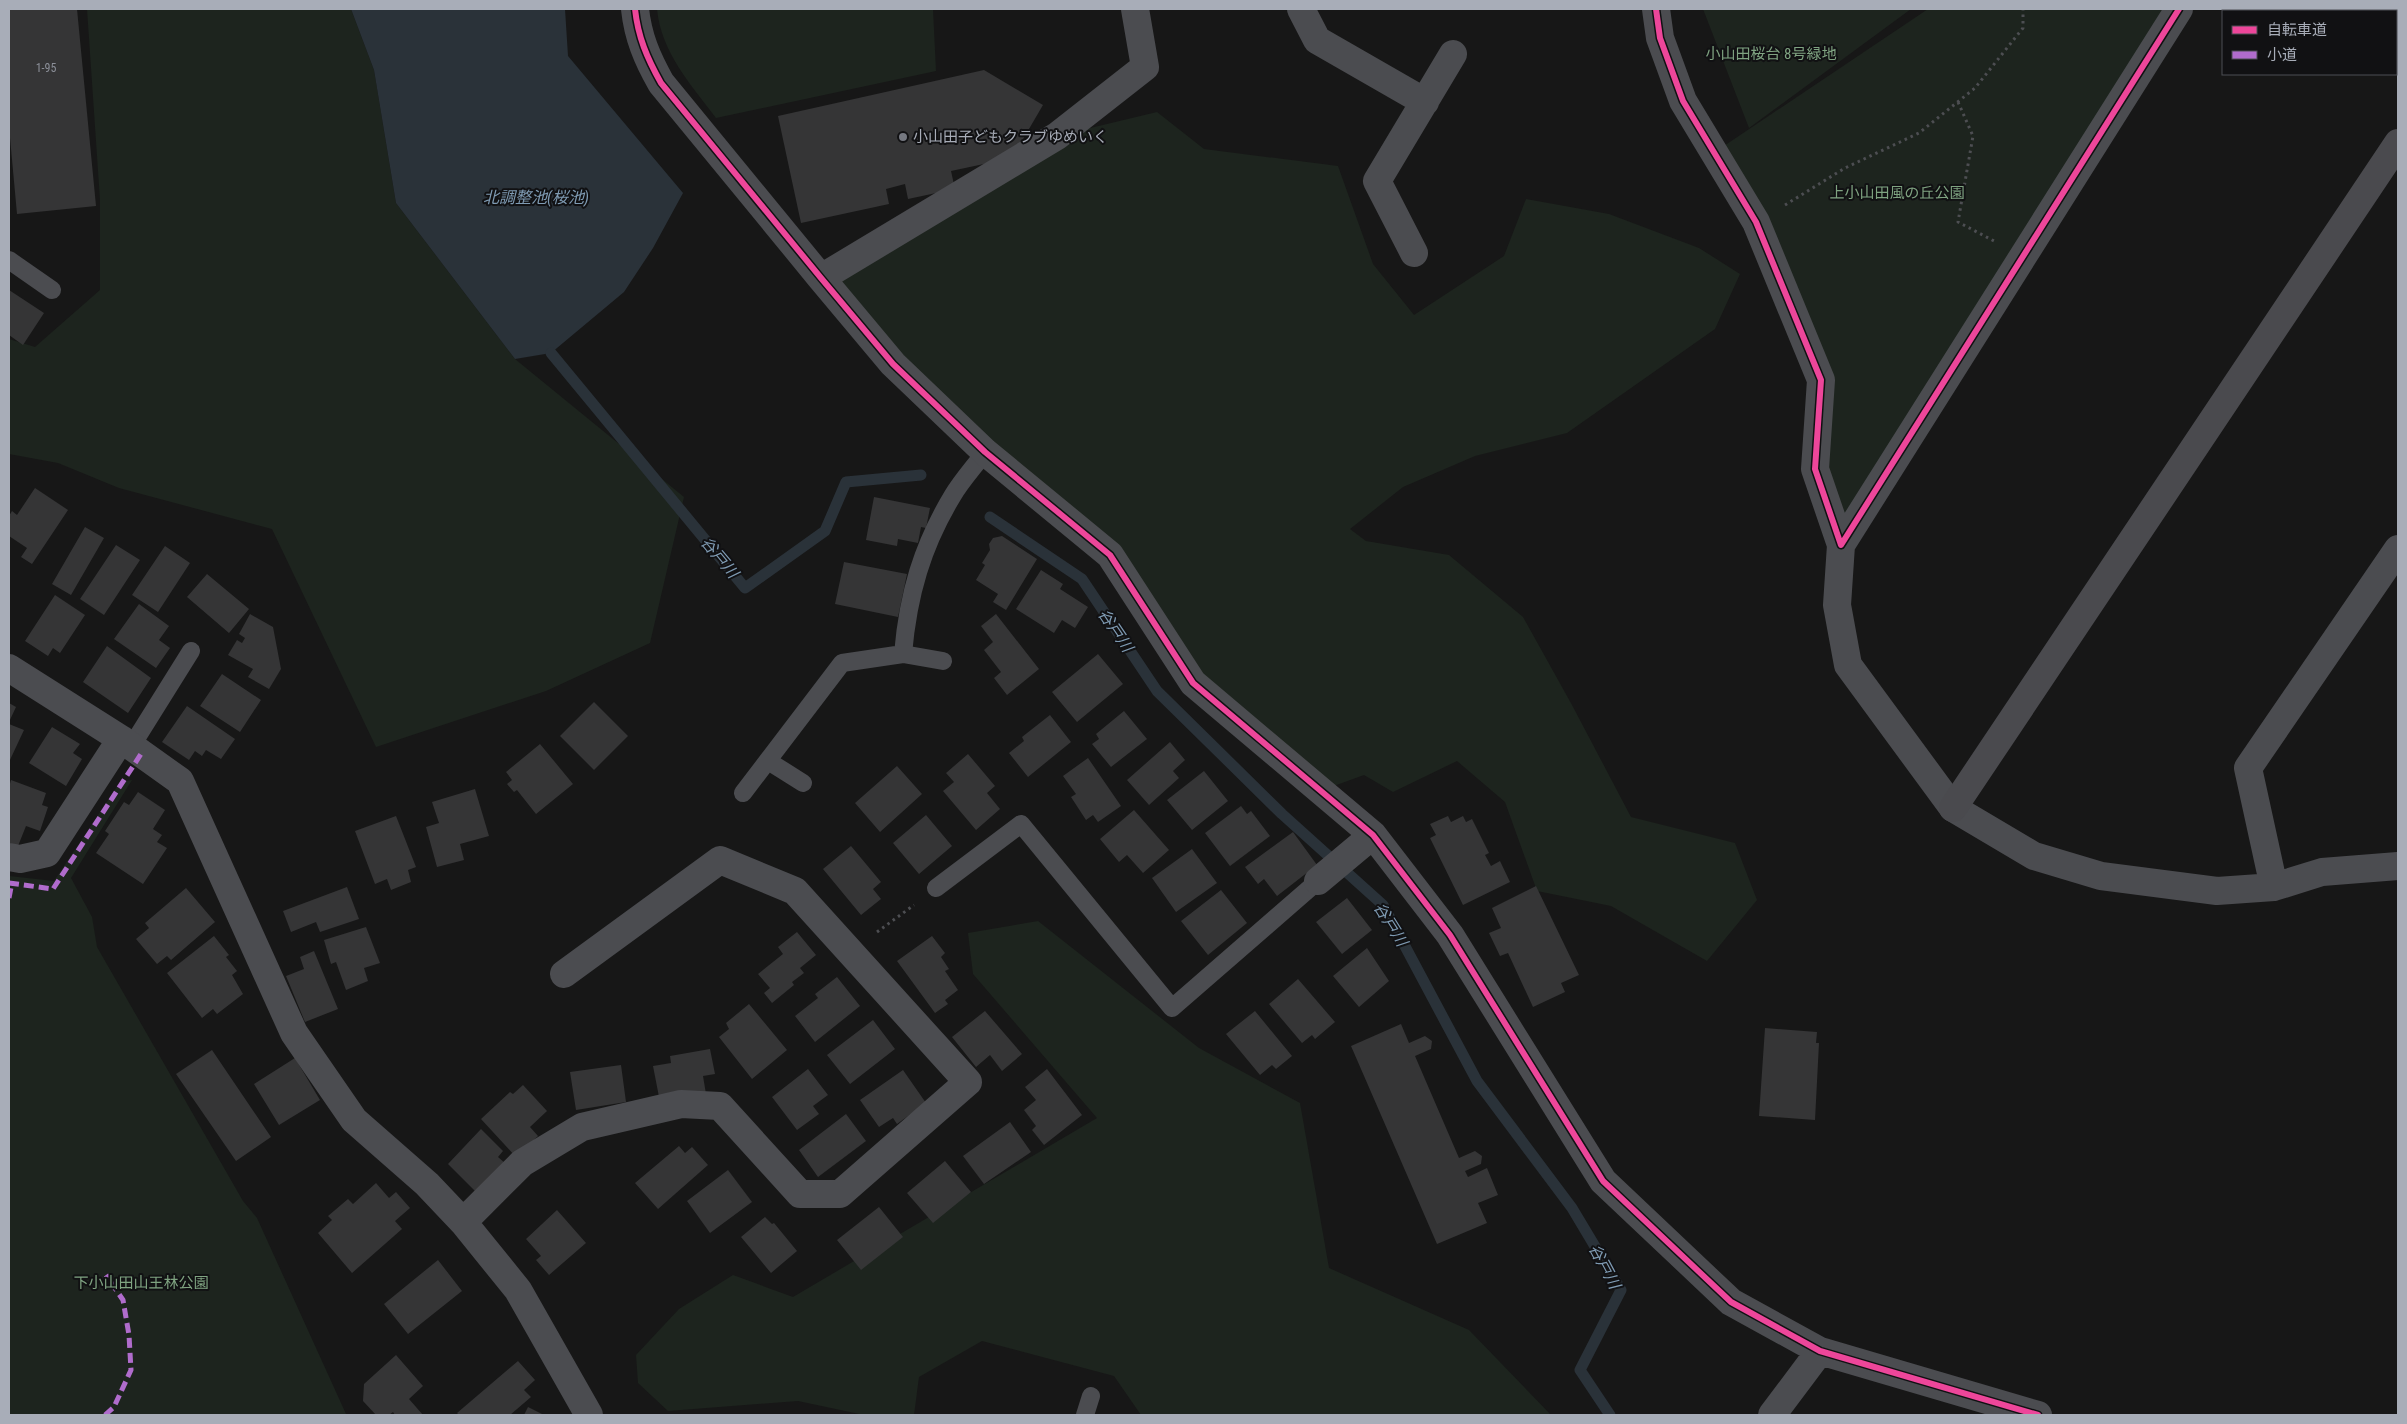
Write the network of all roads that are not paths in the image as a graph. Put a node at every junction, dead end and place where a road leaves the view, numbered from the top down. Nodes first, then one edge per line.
1 (635, 9) edge
2 (1135, 9) edge
3 (1300, 9) edge
4 (1656, 9) edge
5 (2179, 9) edge
6 (1453, 54) dead end
7 (1425, 102) junction
8 (2398, 144) edge
9 (1414, 253) dead end
10 (9, 260) edge
11 (821, 278) junction
12 (52, 290) dead end
13 (985, 452) junction
14 (1841, 546) junction
15 (2398, 549) edge
16 (191, 651) dead end
17 (903, 654) junction
18 (943, 661) dead end
19 (9, 668) edge
20 (126, 743) junction
21 (768, 760) junction
22 (803, 783) dead end
23 (743, 793) dead end
24 (1953, 808) junction
25 (1365, 841) junction
26 (9, 857) edge
27 (2398, 866) edge
28 (1318, 881) joint
29 (2274, 887) junction
30 (936, 888) road end
31 (564, 974) dead end
32 (463, 1222) junction
33 (1820, 1351) junction
34 (1091, 1396) dead end
35 (589, 1415) edge
36 (1085, 1415) edge
37 (1772, 1415) edge
38 (2038, 1415) edge

1 - 11 street
2 - 11 street
3 - 7 street
4 - 14 street
5 - 14 street
6 - 7 street
7 - 9 street
8 - 24 street
10 - 12 lane
11 - 13 street
13 - 17 lane
13 - 25 street
14 - 24 street
15 - 29 street
16 - 20 lane
17 - 18 lane
17 - 21 lane
19 - 20 street
20 - 26 street
20 - 32 street
21 - 22 lane
21 - 23 lane
24 - 29 street
25 - 28 street
25 - 33 street
27 - 29 street
28 - 30 lane
31 - 32 street
32 - 35 street
33 - 37 street
33 - 38 street
34 - 36 lane

